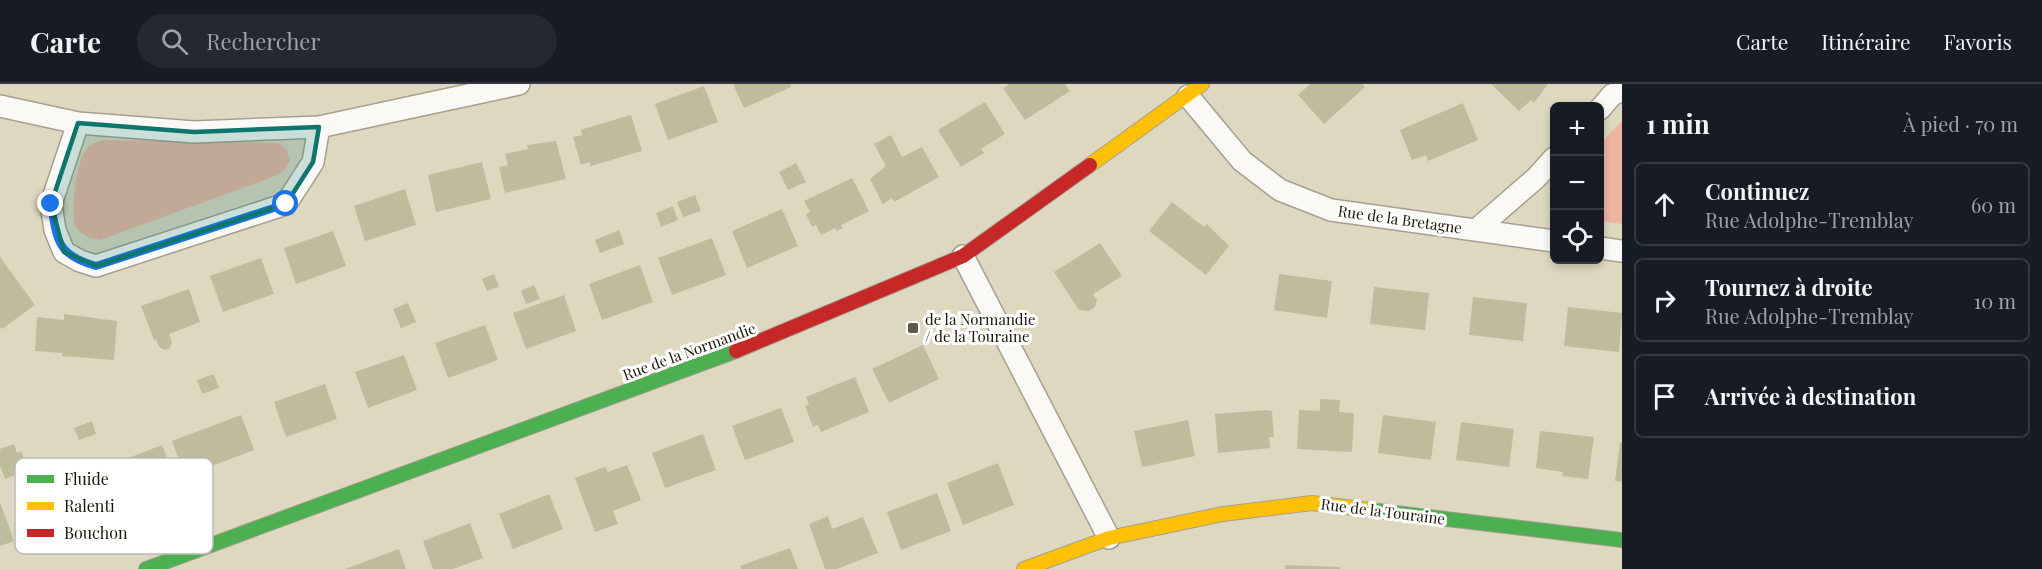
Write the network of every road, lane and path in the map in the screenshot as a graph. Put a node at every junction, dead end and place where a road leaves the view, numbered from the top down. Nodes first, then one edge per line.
1 (519, 84) edge
2 (1195, 90) edge
3 (1622, 90) edge
4 (1604, 104) edge
5 (0, 106) edge
6 (78, 123) junction
7 (319, 127) junction
8 (1550, 162) edge
9 (1476, 230) junction
10 (1550, 240) edge
11 (1604, 249) edge
12 (1622, 251) edge
13 (963, 256) junction
14 (1109, 538) junction
15 (1622, 540) edge
16 (213, 544) edge
17 (187, 554) edge
18 (146, 569) edge
19 (1024, 569) edge

1 - 7 street
2 - 9 street, Rue de la Bretagne
2 - 13 street, Rue de la Normandie
3 - 4 street
5 - 6 street
6 - 7 street
6 - 7 street
8 - 9 street, Rue de la Bretagne
9 - 10 street, Rue de la Bretagne
11 - 12 street
13 - 14 street
13 - 16 street, Rue de la Normandie
14 - 15 street, Rue de la Touraine
14 - 19 street, Rue de la Touraine
17 - 18 street, Rue de la Normandie

